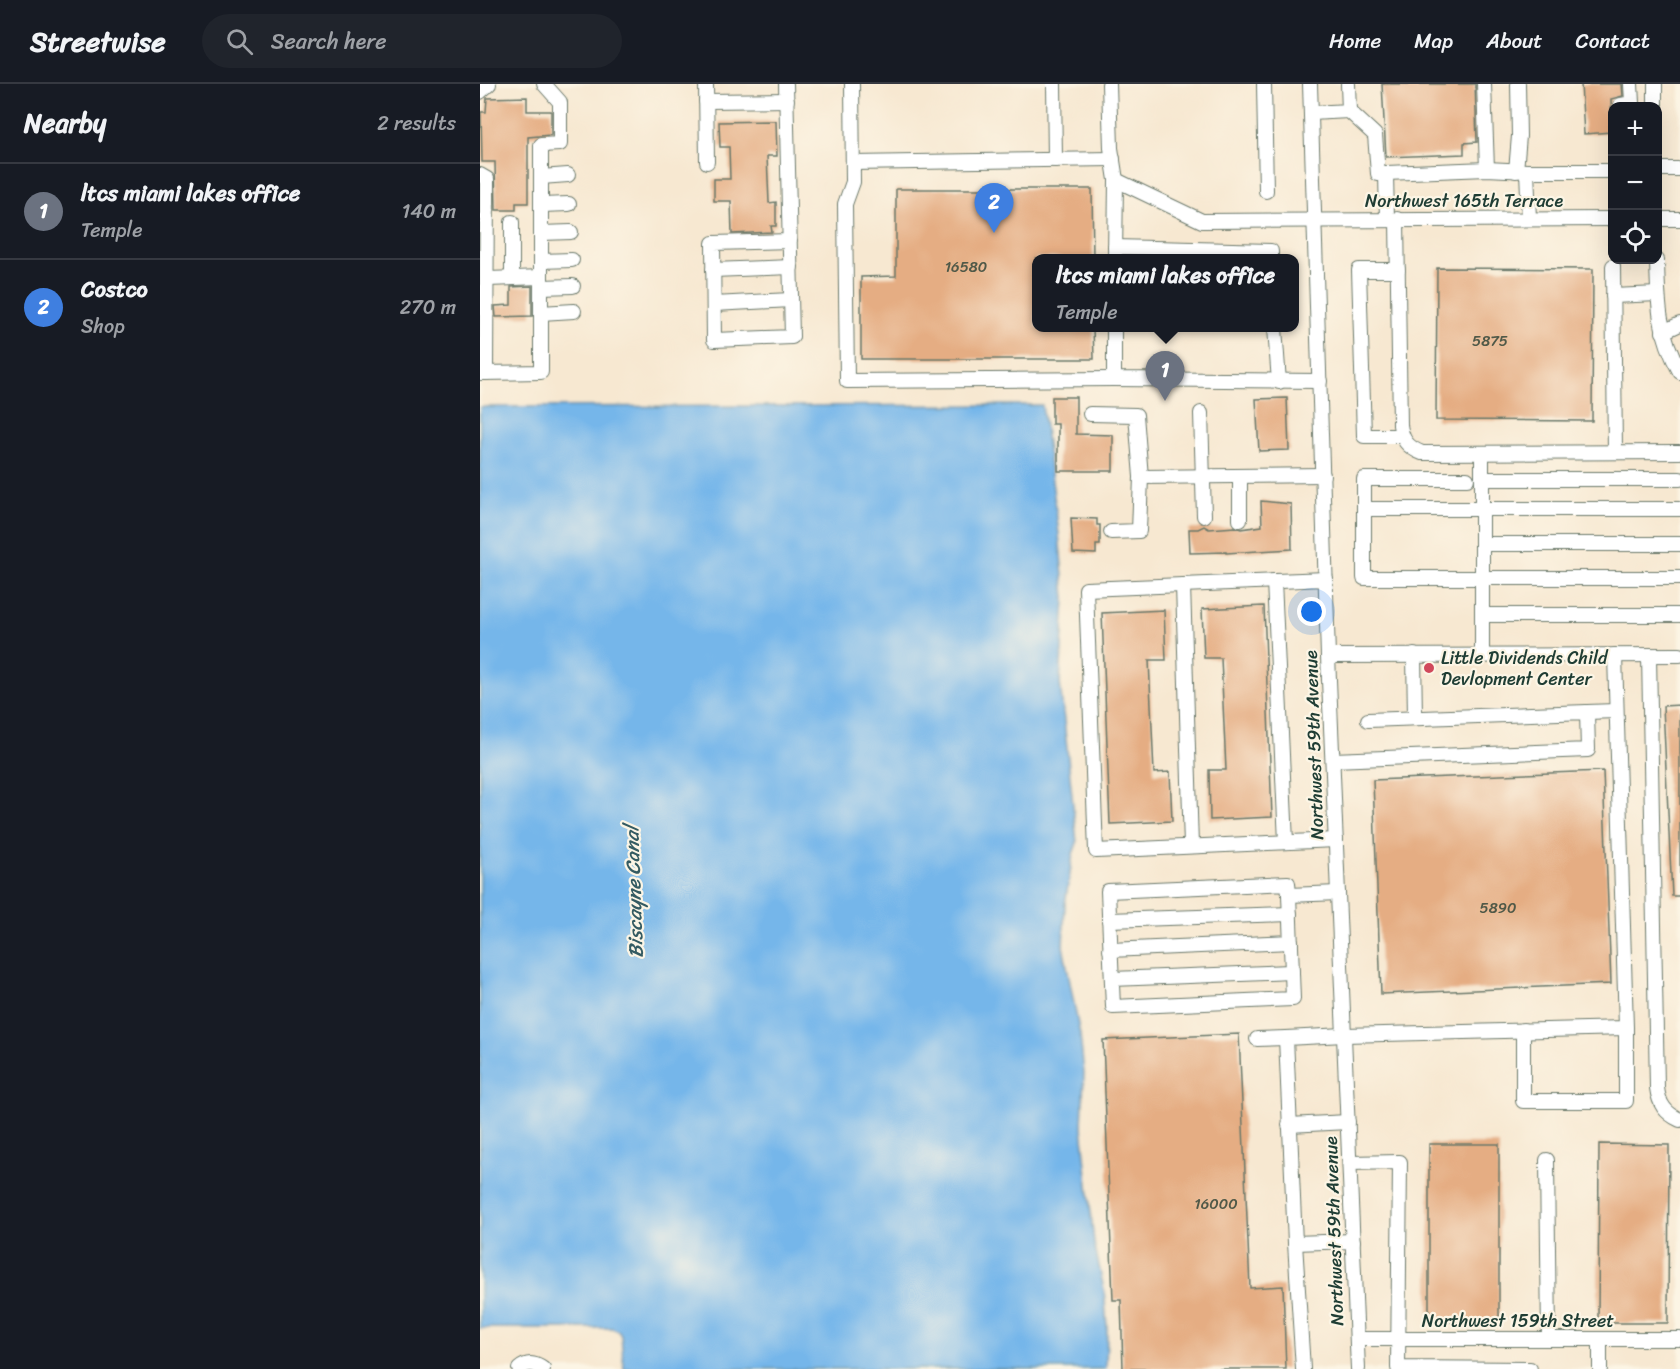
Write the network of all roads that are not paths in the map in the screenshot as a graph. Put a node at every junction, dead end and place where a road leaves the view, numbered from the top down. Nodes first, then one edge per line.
1 (489, 84) edge
2 (544, 84) edge
3 (706, 84) edge
4 (786, 84) edge
5 (852, 84) edge
6 (1054, 84) edge
7 (1109, 84) edge
8 (1264, 84) edge
9 (1310, 84) edge
10 (1348, 84) edge
11 (1484, 84) edge
12 (1518, 84) edge
13 (1631, 84) edge
14 (1655, 84) edge
15 (480, 92) edge
16 (787, 100) junction
17 (706, 101) junction
18 (1632, 102) edge
19 (1655, 102) edge
20 (1349, 111) junction
21 (1311, 113) junction
22 (1113, 159) junction
23 (1055, 160) junction
24 (707, 162) dead end
25 (853, 163) junction
26 (1486, 169) junction
27 (1662, 169) edge
28 (1680, 169) edge
29 (1522, 171) junction
30 (1608, 171) edge
31 (1386, 173) junction
32 (480, 175) edge
33 (568, 176) dead end
34 (541, 177) junction
35 (1116, 180) junction
36 (1266, 191) dead end
37 (569, 204) dead end
38 (541, 205) junction
39 (1315, 219) junction
40 (1392, 219) junction
41 (1529, 219) junction
42 (1608, 219) edge
43 (1662, 219) edge
44 (1680, 219) edge
45 (512, 222) dead end
46 (571, 232) dead end
47 (541, 234) junction
48 (790, 241) junction
49 (1115, 253) edge
50 (1271, 254) edge
51 (572, 260) dead end
52 (541, 261) junction
53 (1657, 264) edge
54 (1612, 266) dead end
55 (791, 267) junction
56 (713, 270) junction
57 (1398, 270) junction
58 (512, 278) junction
59 (487, 279) junction
60 (541, 282) junction
61 (573, 286) dead end
62 (1658, 294) junction
63 (1613, 296) junction
64 (792, 300) junction
65 (714, 304) junction
66 (574, 311) dead end
67 (541, 313) junction
68 (1680, 324) edge
69 (1114, 332) edge
70 (1275, 332) edge
71 (1663, 332) junction
72 (1678, 362) edge
73 (483, 373) edge
74 (1114, 379) junction
75 (1320, 381) junction
76 (1278, 382) junction
77 (1202, 413) dead end
78 (1090, 414) dead end
79 (1402, 436) junction
80 (1615, 452) junction
81 (1680, 452) edge
82 (1482, 453) junction
83 (1323, 475) junction
84 (1203, 476) junction
85 (1240, 476) junction
86 (1141, 477) junction
87 (1467, 479) dead end
88 (1482, 479) junction
89 (1680, 479) edge
90 (1364, 509) junction
91 (1482, 509) junction
92 (1680, 509) edge
93 (1204, 516) dead end
94 (1240, 520) dead end
95 (1111, 532) dead end
96 (1482, 544) junction
97 (1680, 544) edge
98 (1482, 578) junction
99 (1680, 578) edge
100 (1326, 579) junction
101 (1274, 581) junction
102 (1183, 585) junction
103 (1482, 615) junction
104 (1680, 615) edge
105 (1414, 655) junction
106 (1482, 655) junction
107 (1615, 655) junction
108 (1649, 655) junction
109 (1680, 655) edge
110 (1328, 656) junction
111 (1616, 711) junction
112 (1587, 712) junction
113 (1415, 718) junction
114 (1368, 720) dead end
115 (1333, 760) junction
116 (1336, 840) junction
117 (1286, 842) junction
118 (1191, 846) junction
119 (1338, 893) junction
120 (1289, 895) junction
121 (1290, 914) junction
122 (1109, 920) junction
123 (1291, 942) junction
124 (1110, 950) junction
125 (1292, 972) junction
126 (1112, 979) junction
127 (1626, 1028) junction
128 (1523, 1030) junction
129 (1344, 1035) junction
130 (1286, 1038) junction
131 (1257, 1039) dead end
132 (1680, 1120) edge
133 (1348, 1122) junction
134 (1289, 1125) junction
135 (1547, 1160) dead end
136 (1350, 1163) junction
137 (1353, 1241) junction
138 (1295, 1243) junction
139 (1357, 1339) junction
140 (1398, 1339) junction
141 (1549, 1339) junction
142 (1600, 1339) junction
143 (1680, 1339) edge
144 (1398, 1368) edge
145 (519, 1369) edge
146 (543, 1369) edge
147 (1303, 1369) edge
148 (1358, 1369) edge
149 (1530, 1369) edge
150 (1600, 1369) edge

1 - 15 street
2 - 34 street
3 - 17 street
4 - 16 street
5 - 25 street
6 - 23 street
7 - 22 street
8 - 36 street
9 - 21 street, Northwest 59th Avenue
10 - 20 street
11 - 26 street
12 - 29 street
13 - 18 street
14 - 19 street
16 - 17 street
16 - 48 street
17 - 24 street
20 - 21 street
20 - 31 street
21 - 39 street, Northwest 59th Avenue
22 - 23 street
22 - 35 street
23 - 25 street
25 - 74 street
26 - 29 street
26 - 31 street
27 - 28 street
29 - 30 street
29 - 41 street
31 - 40 street
32 - 59 street
33 - 34 street
34 - 38 street
35 - 39 street, Northwest 165th Terrace
35 - 49 street
37 - 38 street
38 - 47 street
39 - 40 street, Northwest 165th Terrace
39 - 75 street, Northwest 59th Avenue
40 - 41 street, Northwest 165th Terrace
40 - 57 street
41 - 42 street, Northwest 165th Terrace
43 - 44 street
45 - 58 street
46 - 47 street
47 - 52 street
48 - 55 street
48 - 56 street
49 - 50 street
51 - 52 street
52 - 60 street
53 - 62 street
54 - 63 street
55 - 56 street
55 - 64 street
56 - 65 street
57 - 79 street
57 - 79 street
58 - 59 street
58 - 60 street
59 - 73 street
60 - 61 street
60 - 67 street
62 - 63 street
62 - 71 street
63 - 80 street
64 - 65 street
64 - 65 street
66 - 67 street
67 - 73 street
68 - 71 street
69 - 74 street
70 - 76 street
71 - 72 street
74 - 76 street
75 - 76 street
75 - 83 street, Northwest 59th Avenue
77 - 84 street
78 - 86 street
79 - 82 street
80 - 81 street
80 - 82 street
82 - 88 street
83 - 85 street
83 - 100 street, Northwest 59th Avenue
84 - 85 street
84 - 86 street
84 - 93 street
85 - 94 street
86 - 95 street
87 - 90 street
88 - 89 street
88 - 91 street
90 - 91 street
90 - 98 street
91 - 92 street
91 - 96 street
96 - 97 street
96 - 98 street
98 - 99 street
98 - 103 street
100 - 101 street
100 - 110 street, Northwest 59th Avenue
101 - 102 street
101 - 117 street
102 - 118 street
102 - 118 street
103 - 104 street
103 - 106 street
105 - 106 street
105 - 110 street
105 - 113 street
106 - 107 street
107 - 108 street
107 - 111 street
108 - 109 street
108 - 132 street
110 - 115 street, Northwest 59th Avenue
111 - 112 street
111 - 127 street
112 - 113 street
112 - 115 street
113 - 114 street
115 - 116 street, Northwest 59th Avenue
116 - 117 street
116 - 119 street, Northwest 59th Avenue
117 - 118 street
119 - 120 street
119 - 129 street, Northwest 59th Avenue
120 - 121 street
120 - 122 street
121 - 122 street
121 - 123 street
122 - 124 street
123 - 124 street
123 - 125 street
124 - 126 street
125 - 126 street
125 - 126 street
127 - 128 street
127 - 128 street
128 - 129 street
129 - 130 street
129 - 133 street, Northwest 59th Avenue
130 - 131 street
130 - 134 street
133 - 134 street
133 - 136 street, Northwest 59th Avenue
134 - 138 street
135 - 141 street
136 - 137 street, Northwest 59th Avenue
136 - 140 street
137 - 138 street
137 - 139 street, Northwest 59th Avenue
138 - 147 street
139 - 140 street, Northwest 159th Street
139 - 148 street, Northwest 59th Avenue
140 - 141 street, Northwest 159th Street
140 - 144 street
141 - 142 street, Northwest 159th Street
142 - 143 street, Northwest 159th Street
142 - 150 street
144 - 149 street
145 - 146 street

